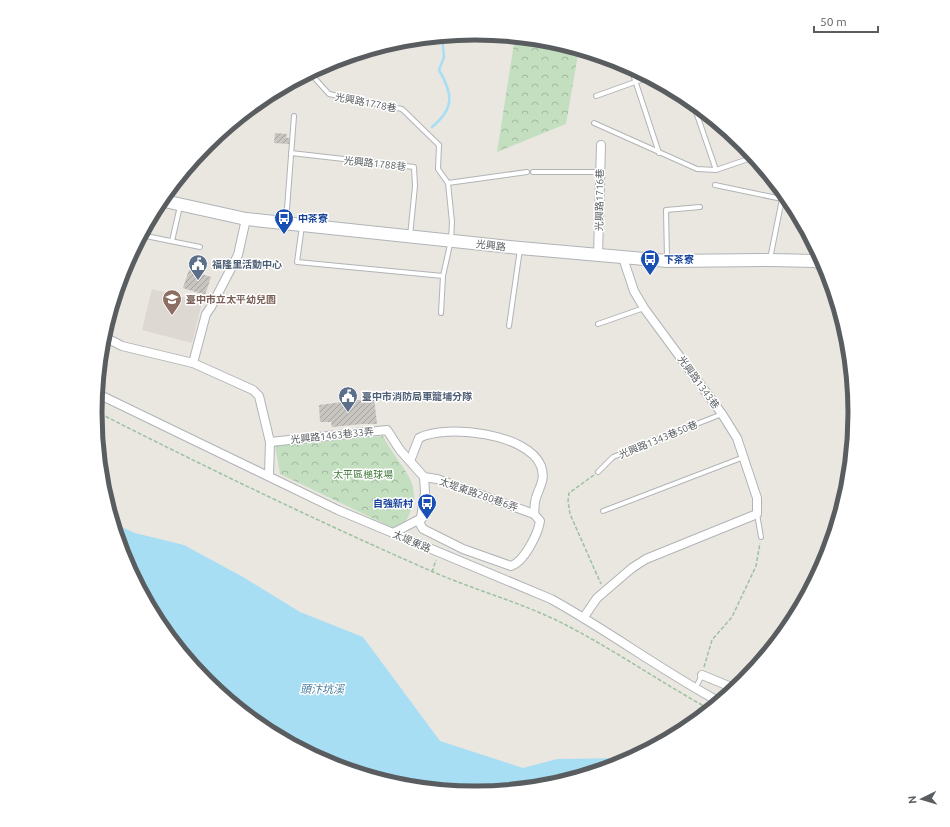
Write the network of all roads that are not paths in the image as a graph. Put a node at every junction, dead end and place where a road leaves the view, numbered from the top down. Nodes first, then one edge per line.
1 (634, 76) edge
2 (314, 77) edge
3 (642, 80) edge
4 (636, 82) junction
5 (596, 96) dead end
6 (696, 113) edge
7 (294, 116) dead end
8 (594, 123) dead end
9 (601, 145) dead end
10 (291, 153) junction
11 (659, 153) junction
12 (748, 159) edge
13 (716, 170) junction
14 (527, 172) dead end
15 (533, 172) dead end
16 (600, 172) junction
17 (448, 183) junction
18 (715, 185) dead end
19 (781, 199) edge
20 (782, 200) edge
21 (167, 201) edge
22 (181, 204) junction
23 (700, 207) dead end
24 (246, 218) junction
25 (286, 223) junction
26 (302, 225) junction
27 (147, 236) edge
28 (410, 236) junction
29 (451, 240) junction
30 (172, 241) junction
31 (200, 247) dead end
32 (520, 248) junction
33 (598, 255) junction
34 (623, 258) junction
35 (815, 259) edge
36 (771, 260) junction
37 (667, 261) junction
38 (443, 276) junction
39 (644, 308) junction
40 (441, 313) dead end
41 (598, 324) dead end
42 (509, 326) dead end
43 (109, 339) edge
44 (193, 363) junction
45 (102, 397) edge
46 (722, 414) junction
47 (270, 442) junction
48 (745, 457) junction
49 (410, 461) junction
50 (598, 472) road end
51 (269, 475) junction
52 (424, 477) junction
53 (603, 511) dead end
54 (534, 514) junction
55 (757, 514) junction
56 (422, 518) junction
57 (396, 531) junction
58 (761, 537) road end
59 (584, 617) junction
60 (702, 675) joint
61 (730, 686) edge
62 (695, 689) junction
63 (715, 699) edge

1 - 4 lane
2 - 17 lane, 光興路1778巷
3 - 4 lane
4 - 5 lane
4 - 11 lane
6 - 13 lane
7 - 10 lane
8 - 11 lane
9 - 16 street, 光興路1716巷
10 - 25 lane
10 - 28 lane, 光興路1788巷
11 - 13 lane
12 - 13 lane
14 - 17 lane
15 - 16 lane
16 - 33 street, 光興路1716巷
17 - 29 lane, 光興路1778巷
18 - 19 lane
20 - 36 lane
21 - 22 main road, 光興路
22 - 24 main road, 光興路
22 - 30 lane
23 - 37 lane
24 - 25 main road, 光興路
24 - 44 street
25 - 26 main road, 光興路
26 - 28 main road, 光興路
26 - 38 lane
27 - 30 lane
28 - 29 main road, 光興路
29 - 32 main road, 光興路
29 - 38 lane, 光興路1778巷
30 - 31 lane
32 - 33 main road, 光興路
32 - 42 lane
33 - 34 main road, 光興路
34 - 37 main road, 光興路
34 - 39 street, 光興路1343巷
35 - 36 main road, 光興路
36 - 37 main road, 光興路
38 - 40 lane, 光興路1778巷
39 - 41 lane
39 - 46 street, 光興路1343巷
43 - 44 street
44 - 47 street
45 - 51 street, 太堤東路
46 - 48 street, 光興路1343巷
46 - 50 lane, 光興路1343巷50巷
47 - 49 street, 光興路1463巷33弄
47 - 51 street
48 - 53 lane
48 - 55 street, 光興路1343巷
49 - 52 street, 光興路1463巷33弄
49 - 54 street
51 - 57 street, 太堤東路
52 - 54 street, 太堤東路280巷6弄
52 - 56 street
54 - 56 street
55 - 58 lane, 光興路1343巷
55 - 59 street
56 - 57 street
57 - 59 street, 太堤東路
59 - 62 street, 太堤東路
60 - 61 street
60 - 62 lane
62 - 63 street, 太堤東路

